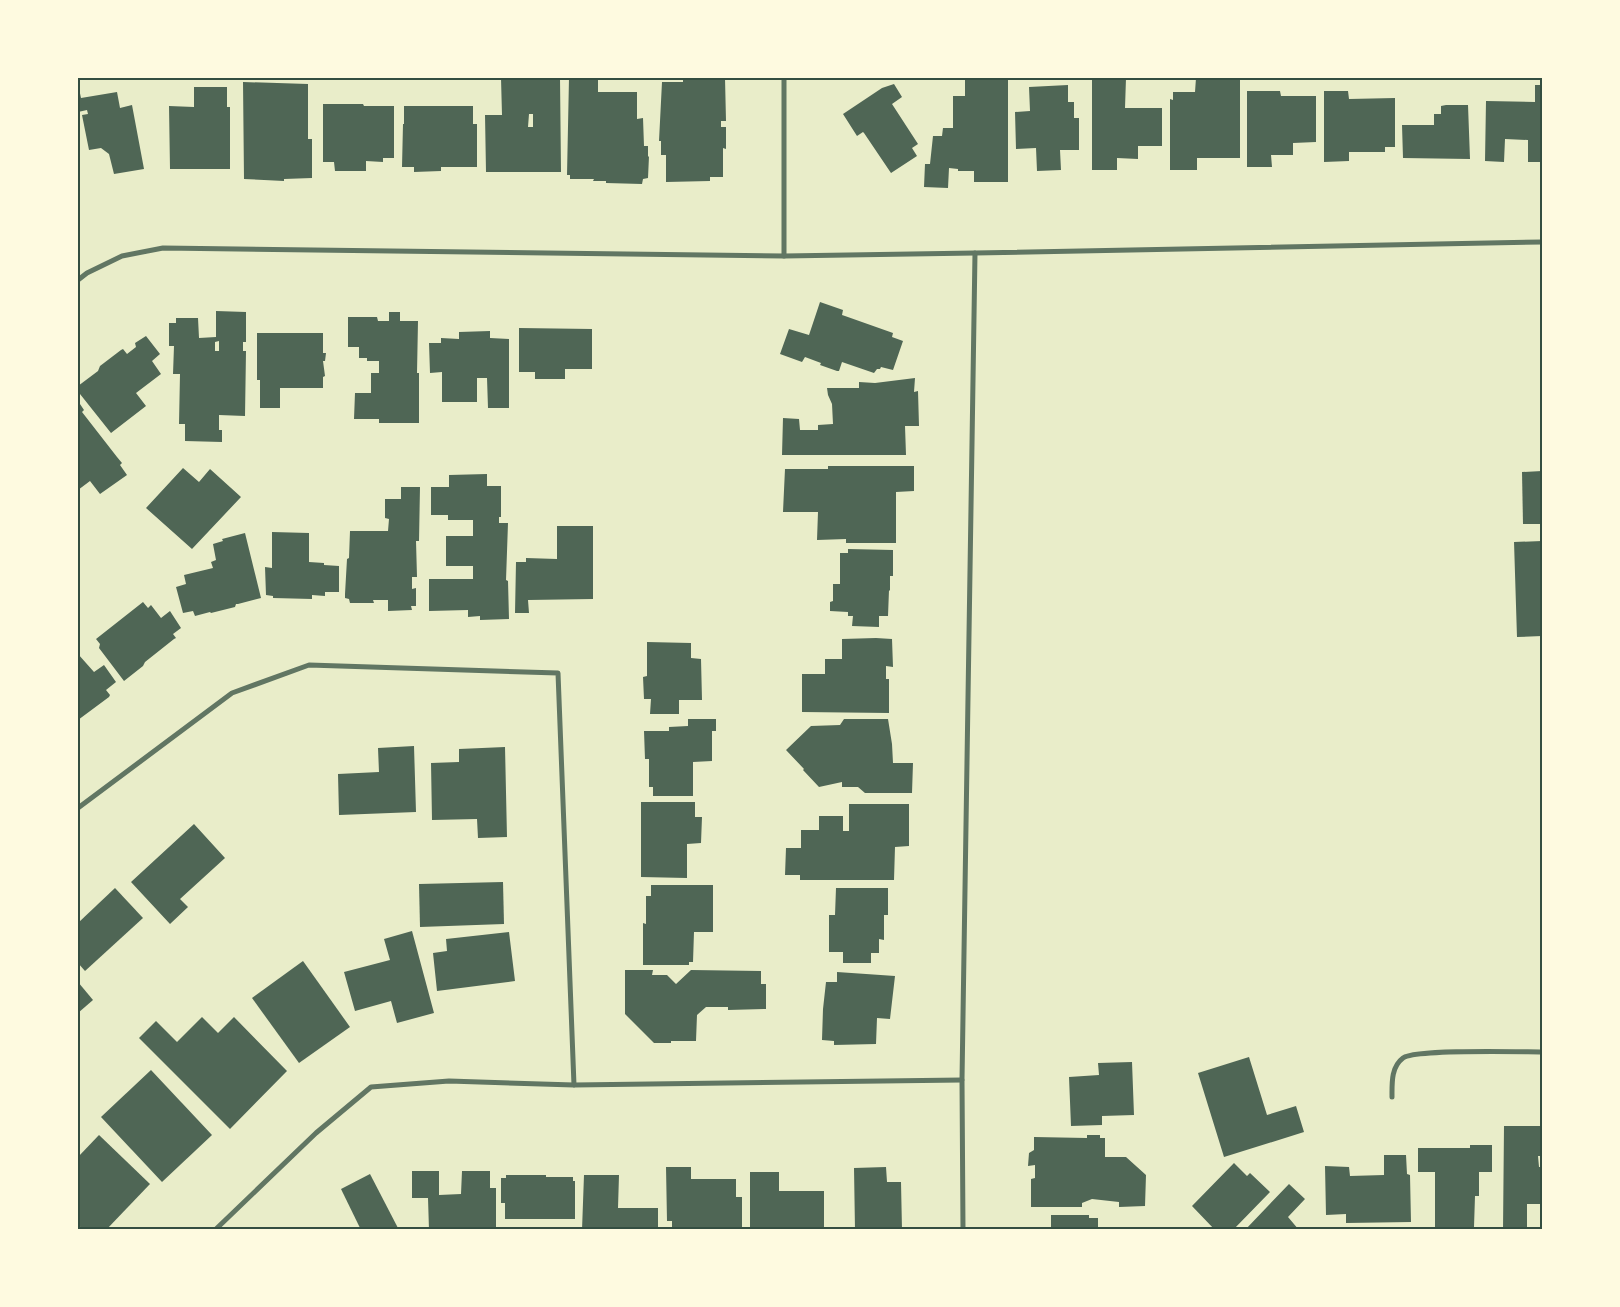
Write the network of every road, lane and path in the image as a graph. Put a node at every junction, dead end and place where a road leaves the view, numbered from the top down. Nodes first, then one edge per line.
1 (784, 78) edge
2 (1542, 242) edge
3 (976, 254) junction
4 (784, 256) junction
5 (78, 280) edge
6 (78, 808) edge
7 (1542, 1052) edge
8 (962, 1080) junction
9 (574, 1085) junction
10 (1392, 1097) dead end
11 (78, 1226) edge
12 (81, 1230) edge
13 (215, 1230) edge
14 (962, 1230) edge

1 - 4 street
2 - 3 street
3 - 4 street
3 - 8 street
4 - 5 street
6 - 9 street
7 - 10 street
8 - 9 street
8 - 14 street
9 - 13 street
11 - 12 path

